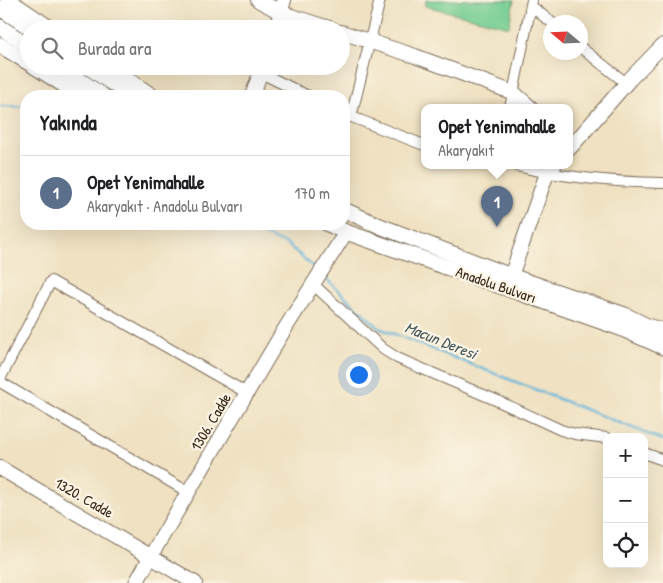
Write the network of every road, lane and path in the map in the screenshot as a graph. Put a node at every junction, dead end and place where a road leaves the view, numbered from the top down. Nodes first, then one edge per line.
1 (8, 0) edge
2 (258, 0) edge
3 (380, 0) edge
4 (531, 3) edge
5 (283, 6) edge
6 (0, 8) edge
7 (544, 15) edge
8 (38, 20) edge
9 (279, 20) edge
10 (313, 20) edge
11 (20, 21) edge
12 (0, 27) edge
13 (350, 35) edge
14 (20, 40) edge
15 (371, 41) junction
16 (0, 45) edge
17 (663, 45) edge
18 (588, 53) edge
19 (20, 57) edge
20 (48, 75) edge
21 (72, 75) edge
22 (100, 75) edge
23 (121, 75) edge
24 (260, 75) edge
25 (271, 75) edge
26 (626, 83) junction
27 (72, 90) edge
28 (95, 90) edge
29 (122, 90) edge
30 (143, 90) edge
31 (254, 90) edge
32 (297, 90) edge
33 (514, 93) junction
34 (511, 104) edge
35 (526, 104) edge
36 (350, 106) edge
37 (350, 116) edge
38 (421, 144) edge
39 (573, 145) edge
40 (550, 170) edge
41 (663, 183) edge
42 (350, 213) edge
43 (342, 230) edge
44 (346, 232) junction
45 (511, 276) junction
46 (318, 277) junction
47 (663, 331) edge
48 (663, 347) edge
49 (0, 380) edge
50 (247, 393) junction
51 (603, 438) edge
52 (648, 454) edge
53 (663, 460) edge
54 (0, 468) edge
55 (188, 492) junction
56 (151, 556) junction
57 (136, 583) edge
58 (195, 583) edge

1 - 8 main road
2 - 5 street
3 - 15 street
4 - 7 street
4 - 33 street
5 - 9 street
5 - 10 street
6 - 11 main road
12 - 14 main road
13 - 15 street
15 - 33 street
15 - 36 street
16 - 19 main road
17 - 26 street
18 - 26 street
20 - 27 main road
21 - 28 main road
22 - 29 main road
23 - 30 main road
24 - 31 street
25 - 32 street
26 - 39 street
33 - 34 street
33 - 35 street
37 - 38 street
40 - 41 street
40 - 45 street
42 - 45 main road, Anadolu Bulvarı
43 - 44 main road, Anadolu Bulvarı
44 - 46 street, 1306. Cadde
44 - 48 main road, Anadolu Bulvarı
45 - 47 main road, Anadolu Bulvarı
46 - 50 street, 1306. Cadde
46 - 51 street
49 - 50 street
49 - 55 street
50 - 55 street, 1306. Cadde
52 - 53 street
54 - 56 street, 1320. Cadde
55 - 56 street, 1306. Cadde
56 - 57 street, 1306. Cadde
56 - 58 street, 1320. Cadde

